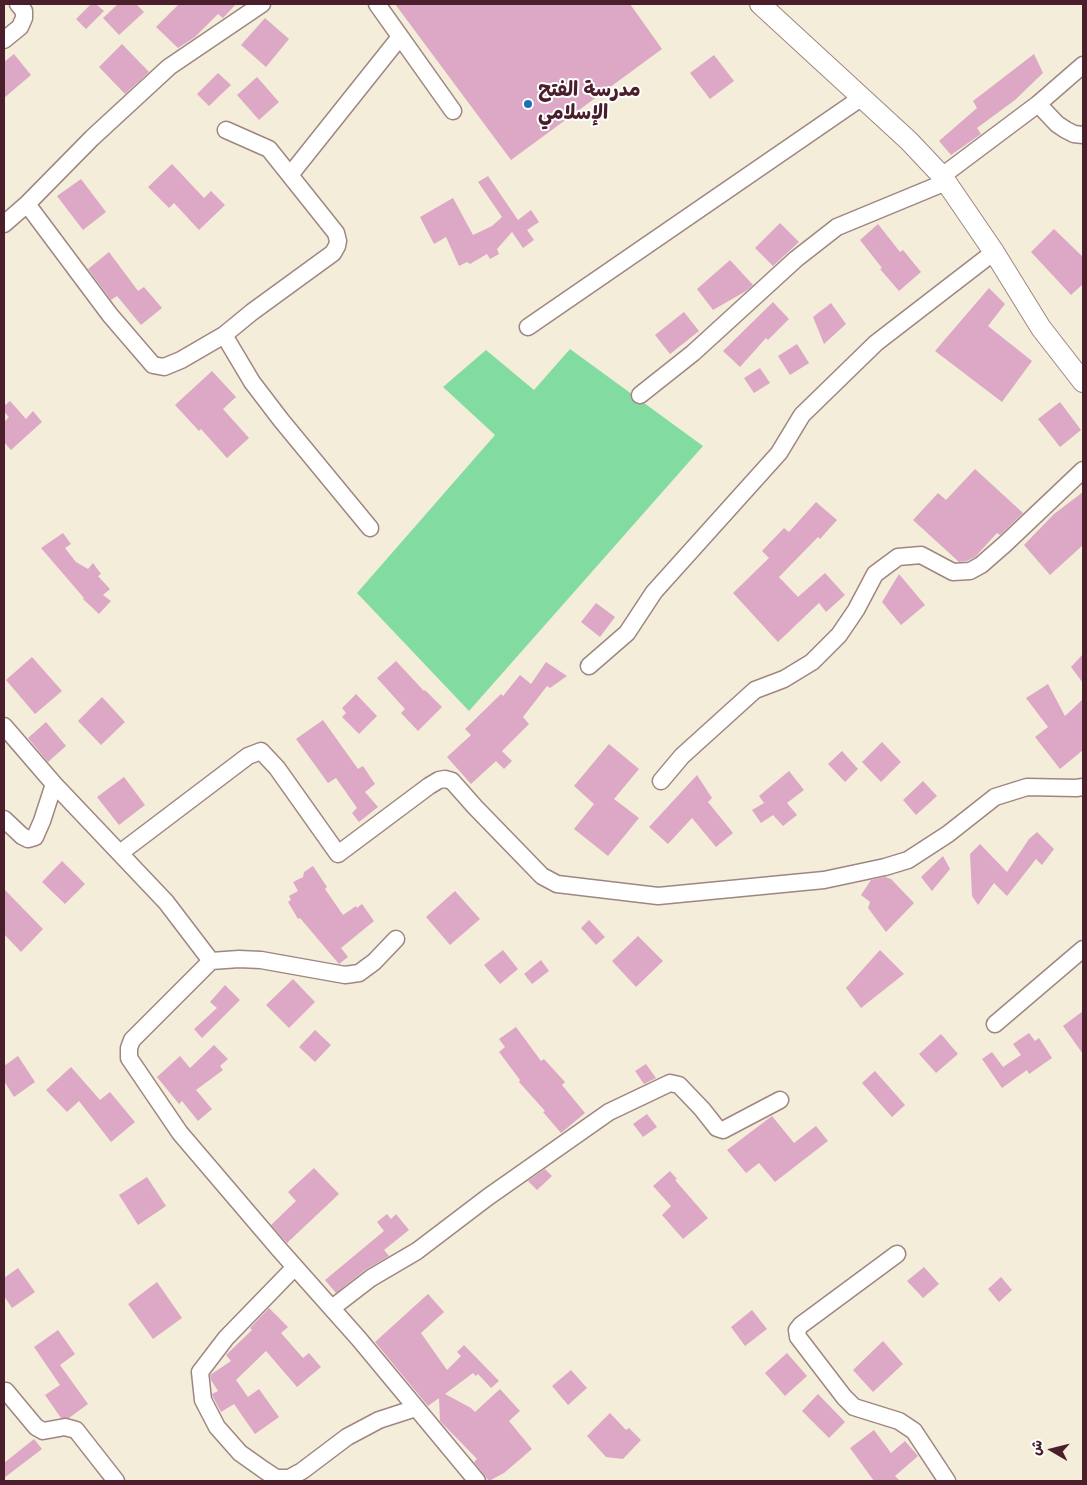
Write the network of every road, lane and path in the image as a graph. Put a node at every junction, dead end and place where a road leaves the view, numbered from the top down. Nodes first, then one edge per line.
1 (18, 4) edge
2 (262, 4) edge
3 (377, 4) edge
4 (760, 4) edge
5 (400, 36) junction
6 (4, 40) edge
7 (1083, 66) edge
8 (861, 98) junction
9 (1038, 104) junction
10 (453, 111) dead end
11 (226, 130) dead end
12 (1083, 134) edge
13 (290, 175) junction
14 (944, 179) junction
15 (27, 204) junction
16 (4, 224) edge
17 (994, 252) junction
18 (528, 327) dead end
19 (224, 335) junction
20 (1083, 382) edge
21 (640, 395) dead end
22 (1083, 470) edge
23 (370, 528) dead end
24 (588, 666) dead end
25 (4, 726) edge
26 (660, 781) dead end
27 (54, 784) junction
28 (1083, 787) edge
29 (4, 819) edge
30 (120, 853) junction
31 (396, 939) dead end
32 (1083, 949) edge
33 (210, 961) junction
34 (995, 1024) dead end
35 (780, 1100) dead end
36 (897, 1254) dead end
37 (295, 1267) junction
38 (332, 1308) junction
39 (6, 1391) dead end
40 (416, 1408) junction
41 (116, 1481) edge
42 (477, 1481) edge
43 (947, 1481) edge

1 - 6 street
2 - 15 street
3 - 5 street
4 - 8 street
5 - 10 street
5 - 13 street
7 - 9 street
8 - 14 street
8 - 18 street
9 - 12 street
9 - 14 street
11 - 13 street
13 - 19 street
14 - 17 street
14 - 21 street
15 - 16 street
15 - 19 street
17 - 20 street
17 - 24 street
19 - 23 street
22 - 26 street
25 - 27 street
27 - 29 street
27 - 30 street
28 - 30 street
30 - 33 street
31 - 33 street
32 - 34 street
33 - 37 street
35 - 38 street
36 - 43 street
37 - 38 street
37 - 40 street
38 - 40 street
39 - 41 street
40 - 42 street

